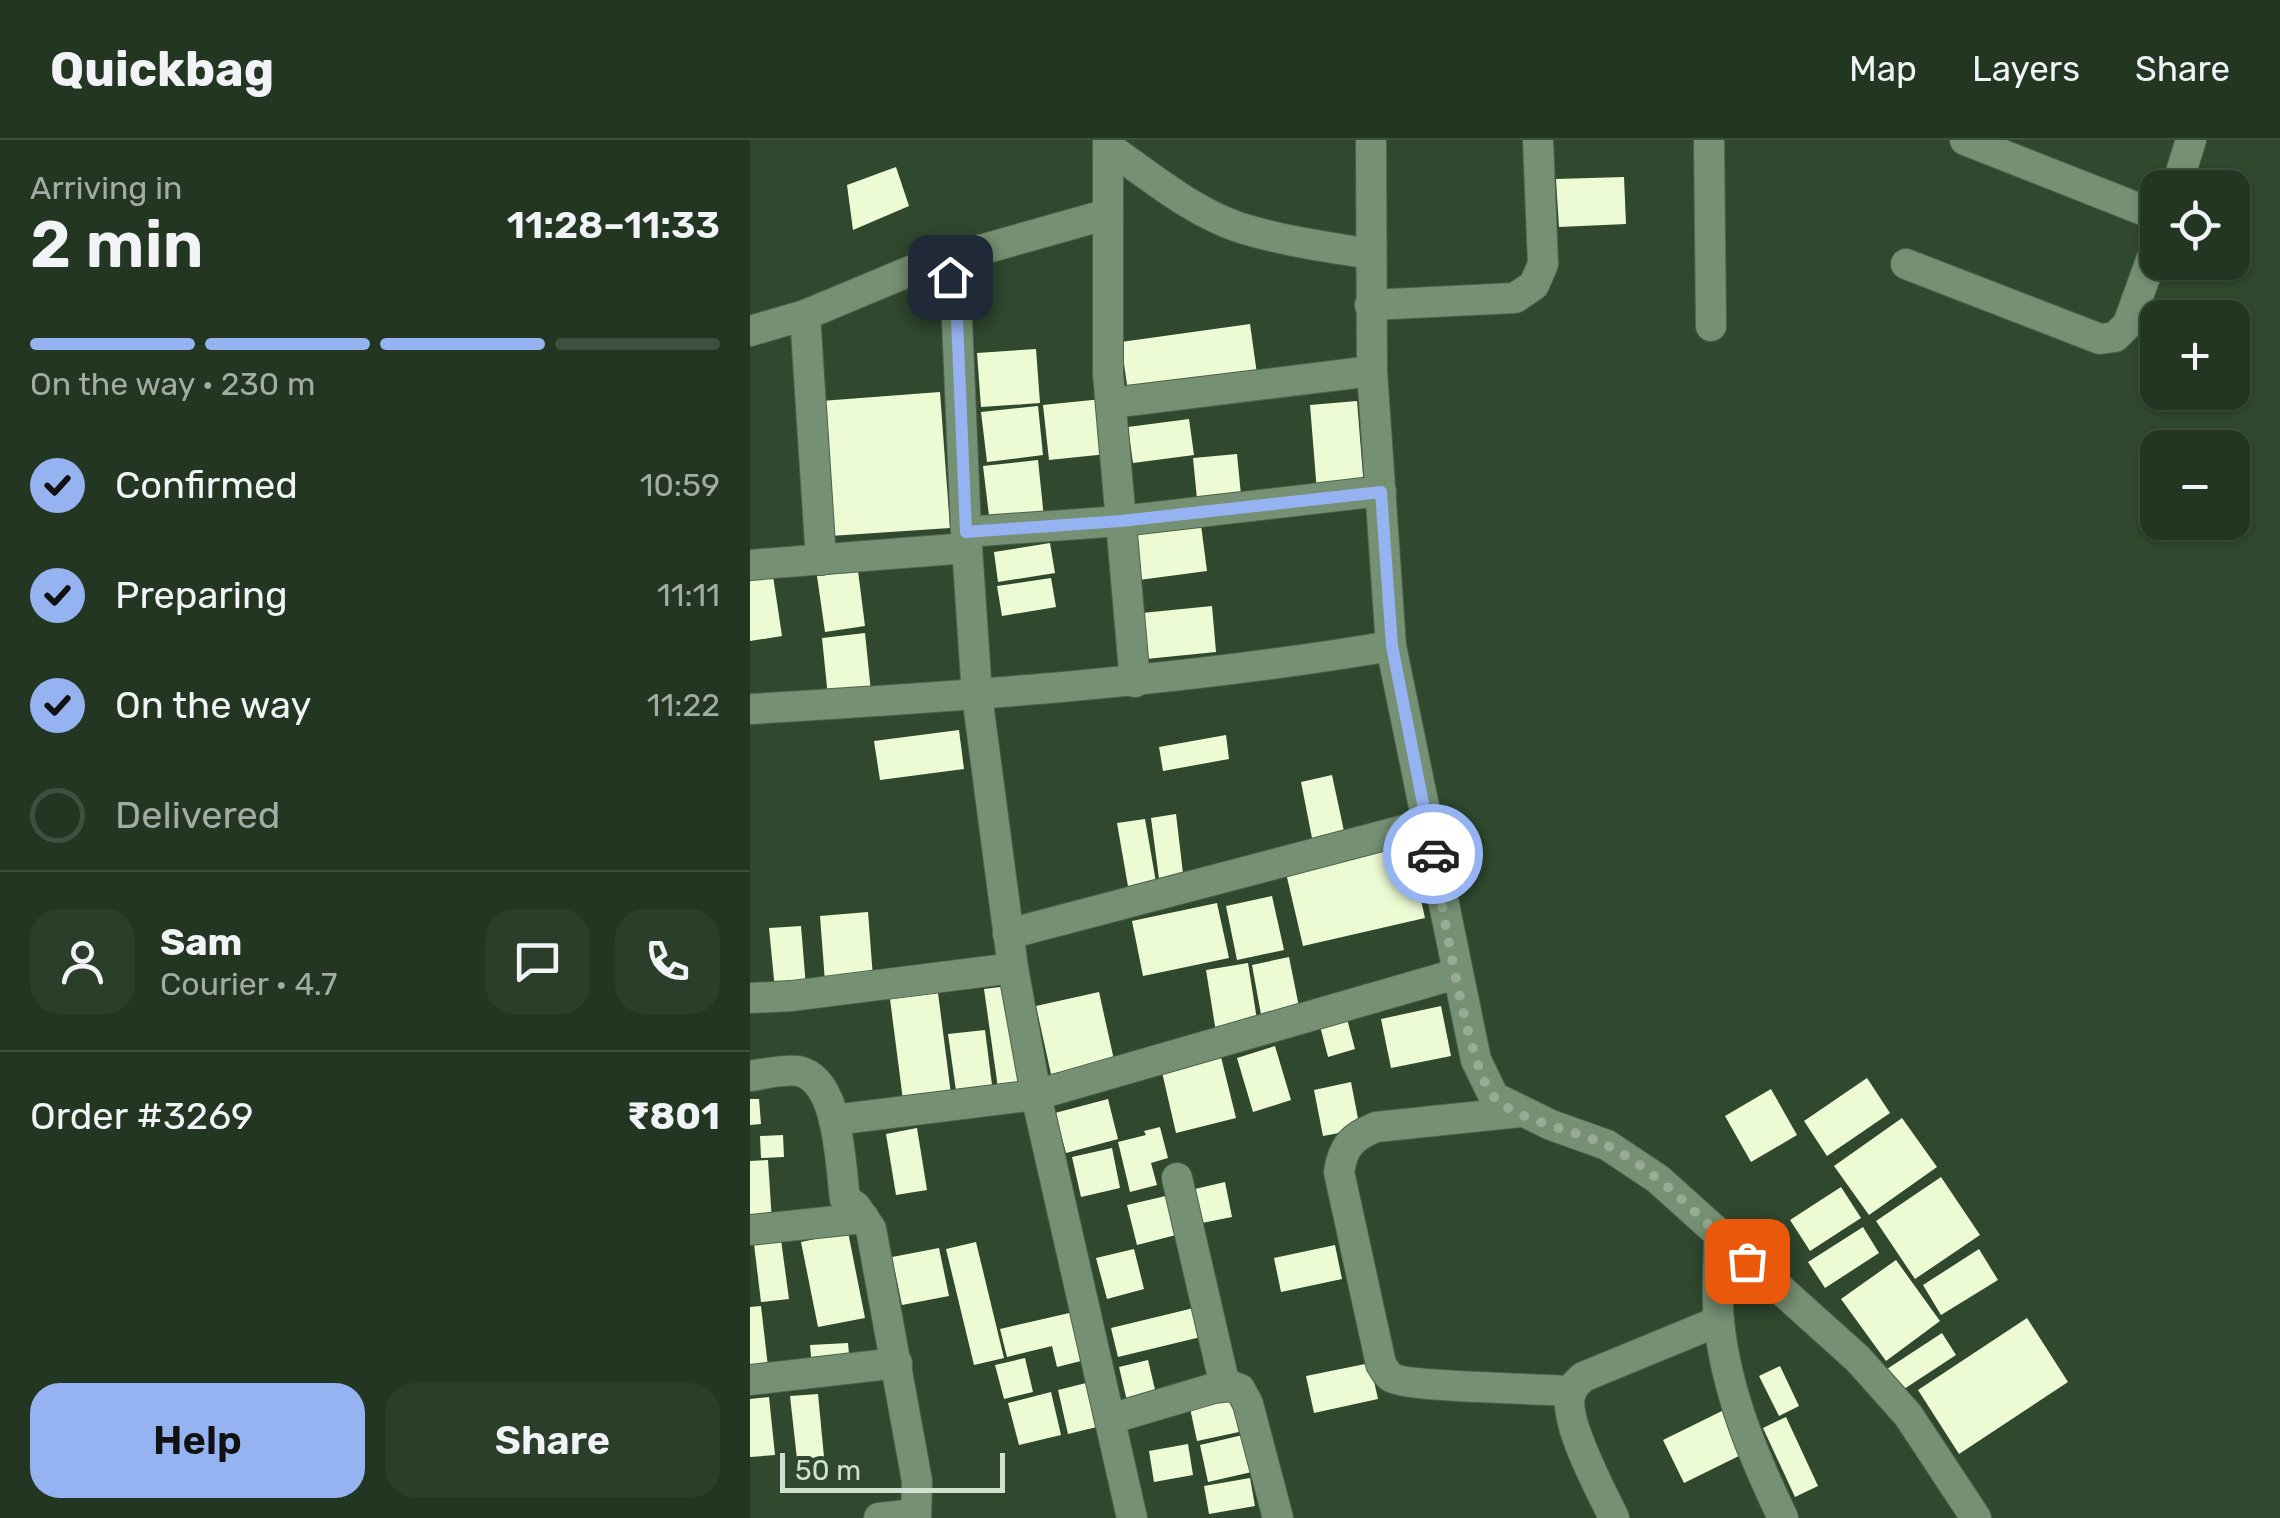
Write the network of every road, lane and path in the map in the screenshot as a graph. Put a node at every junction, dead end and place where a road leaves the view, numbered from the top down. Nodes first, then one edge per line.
1 (1372, 140) edge
2 (1538, 140) edge
3 (1709, 140) edge
4 (1965, 140) edge
5 (2191, 140) edge
6 (1108, 143) edge
7 (2182, 170) edge
8 (2140, 209) edge
9 (1108, 214) junction
10 (1371, 254) junction
11 (1906, 264) dead end
12 (920, 267) junction
13 (2144, 280) edge
14 (1370, 305) junction
15 (805, 314) junction
16 (1711, 326) dead end
17 (750, 331) edge
18 (1372, 371) junction
19 (1111, 404) junction
20 (1381, 492) junction
21 (1121, 521) junction
22 (967, 540) junction
23 (820, 560) junction
24 (750, 565) edge
25 (1392, 646) junction
26 (1135, 682) junction
27 (977, 695) junction
28 (750, 709) edge
29 (1427, 824) junction
30 (1008, 934) junction
31 (1012, 968) junction
32 (1456, 974) junction
33 (750, 998) edge
34 (750, 1076) edge
35 (1036, 1095) junction
36 (1520, 1112) junction
37 (834, 1120) junction
38 (1177, 1178) dead end
39 (864, 1218) junction
40 (750, 1230) edge
41 (1719, 1236) junction
42 (1719, 1321) junction
43 (896, 1363) junction
44 (750, 1380) edge
45 (1225, 1386) junction
46 (1571, 1390) junction
47 (1110, 1418) junction
48 (916, 1516) edge
49 (879, 1518) edge
50 (1132, 1518) edge
51 (1278, 1518) edge
52 (1614, 1518) edge
53 (1784, 1518) edge
54 (1976, 1518) edge

1 - 10 street
2 - 14 street
3 - 16 street
4 - 8 street
5 - 7 street
6 - 9 street
6 - 10 street
9 - 12 street
9 - 19 street
10 - 14 street
11 - 13 street
12 - 15 street
12 - 22 street
14 - 18 street
15 - 17 street
15 - 23 street
18 - 19 street
18 - 20 street
19 - 21 street
20 - 21 street
20 - 25 street
21 - 22 street
21 - 26 street
22 - 23 street
22 - 27 street
23 - 24 street
25 - 26 street
25 - 29 street
26 - 27 street
27 - 28 street
27 - 30 street
29 - 30 street
29 - 32 street
30 - 31 street
31 - 33 street
31 - 35 street
32 - 35 street
32 - 36 street
34 - 37 street
35 - 37 street
35 - 47 street
36 - 41 street
36 - 46 street
37 - 39 street
38 - 45 street
39 - 40 street
39 - 43 street
41 - 42 street
41 - 54 street
42 - 46 street
42 - 53 street
43 - 44 street
43 - 48 street
45 - 47 street
45 - 51 street
46 - 52 street
47 - 50 street
48 - 49 street

